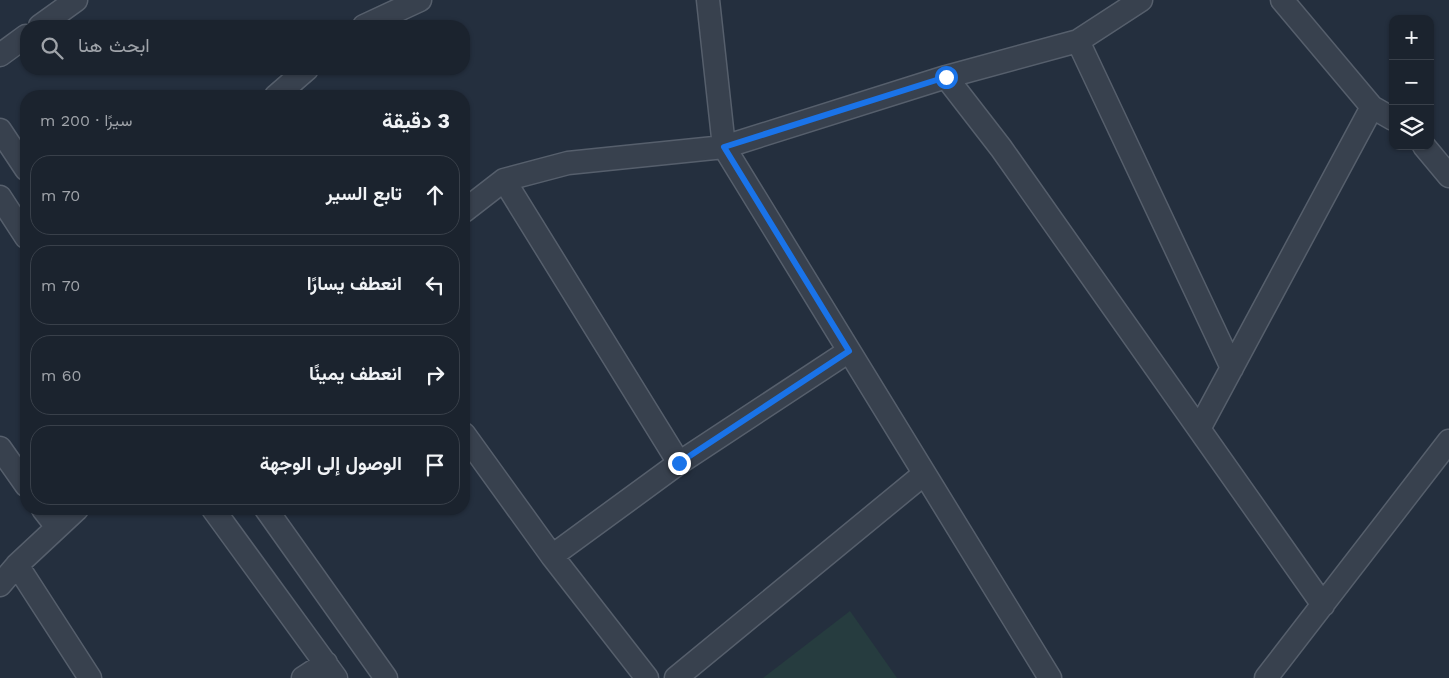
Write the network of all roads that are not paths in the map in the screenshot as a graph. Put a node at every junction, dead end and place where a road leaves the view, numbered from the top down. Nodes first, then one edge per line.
1 (76, 0) edge
2 (420, 0) edge
3 (708, 0) edge
4 (1141, 0) edge
5 (1282, 0) edge
6 (48, 20) edge
7 (377, 20) edge
8 (20, 40) edge
9 (1078, 41) junction
10 (0, 55) edge
11 (300, 75) edge
12 (946, 77) junction
13 (283, 90) edge
14 (1372, 106) junction
15 (1389, 117) edge
16 (0, 130) edge
17 (724, 147) junction
18 (1427, 150) edge
19 (20, 160) edge
20 (1449, 176) edge
21 (504, 180) junction
22 (0, 197) edge
23 (470, 206) edge
24 (20, 227) edge
25 (849, 351) junction
26 (1232, 368) junction
27 (1199, 429) junction
28 (1449, 441) edge
29 (470, 442) edge
30 (0, 448) edge
31 (679, 463) junction
32 (924, 474) junction
33 (20, 476) edge
34 (47, 515) edge
35 (71, 515) edge
36 (218, 515) edge
37 (270, 515) edge
38 (57, 528) junction
39 (552, 556) junction
40 (18, 565) junction
41 (0, 585) edge
42 (1323, 605) junction
43 (331, 671) edge
44 (90, 678) edge
45 (303, 678) edge
46 (386, 678) edge
47 (647, 678) edge
48 (676, 678) edge
49 (1050, 678) edge
50 (1266, 678) edge

1 - 6 street
2 - 7 street
3 - 17 street
4 - 9 street
5 - 14 street
8 - 10 street
9 - 12 street
9 - 26 street
11 - 13 street
12 - 17 street
12 - 27 street
14 - 15 street
14 - 26 street
16 - 19 street
17 - 21 street
17 - 25 street
18 - 20 street
21 - 23 street
21 - 31 street
22 - 24 street
25 - 31 street
25 - 32 street
26 - 27 street
27 - 42 street
28 - 42 street
29 - 39 street
30 - 33 street
31 - 39 street
32 - 48 street
32 - 49 street
34 - 38 street
35 - 38 street
36 - 43 street
37 - 46 street
38 - 40 street
39 - 47 street
40 - 41 street
40 - 44 street
42 - 50 street
43 - 45 street

